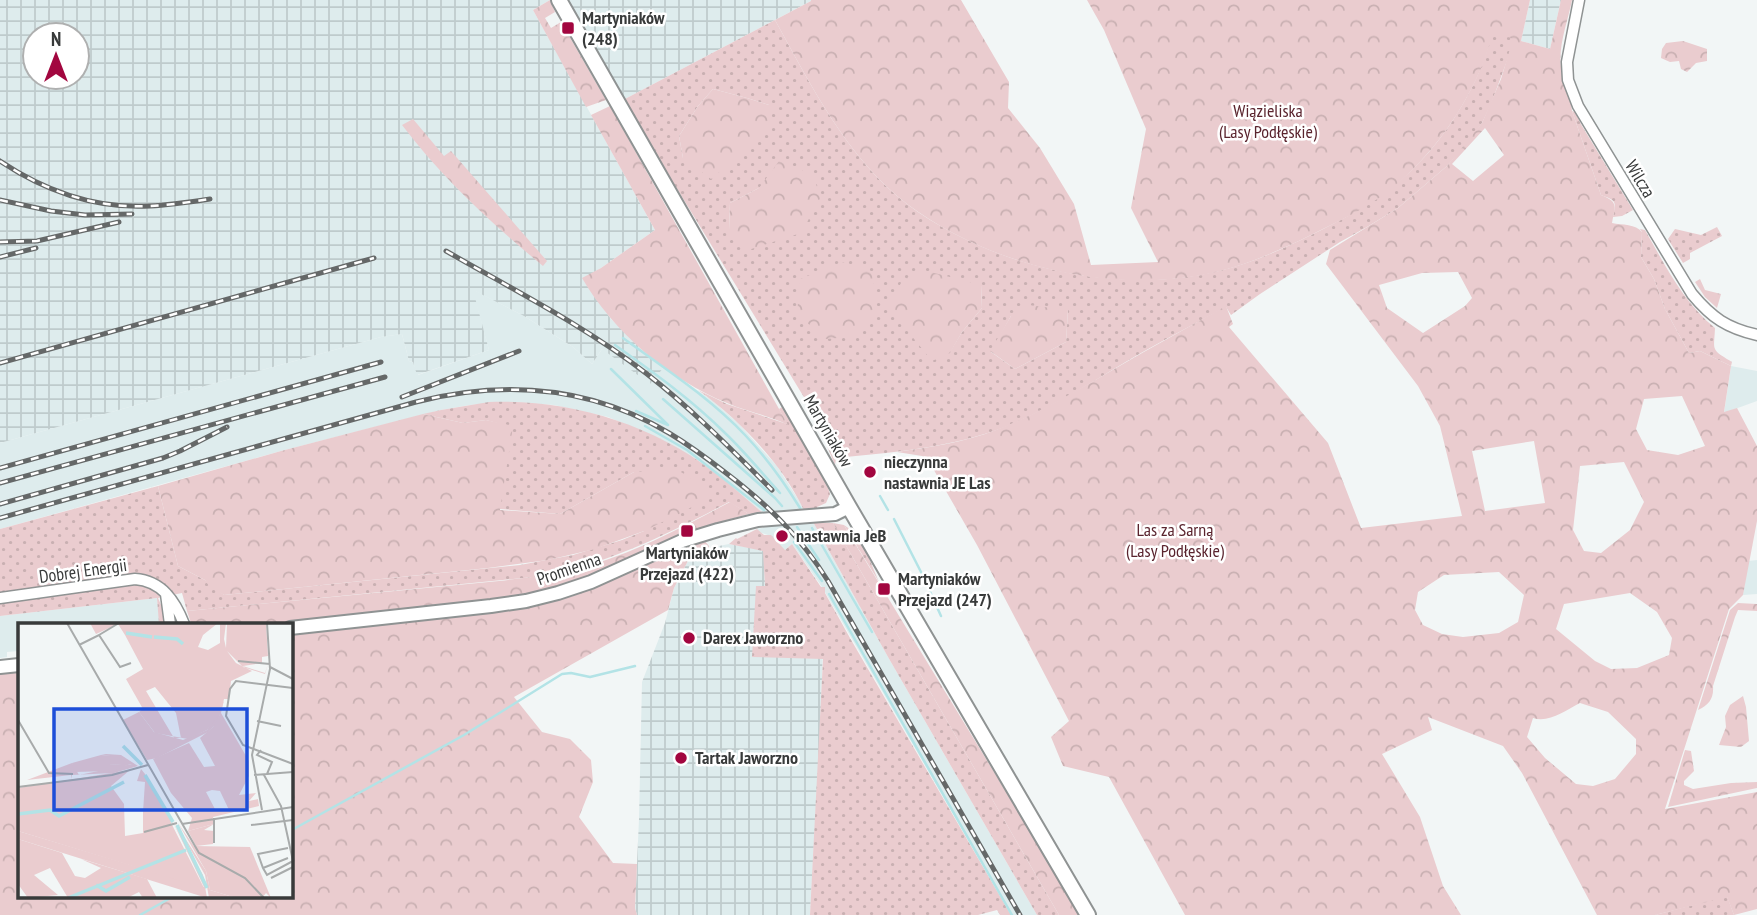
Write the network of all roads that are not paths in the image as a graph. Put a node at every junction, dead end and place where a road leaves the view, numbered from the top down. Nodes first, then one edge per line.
1 (559, 0) edge
2 (1579, 0) edge
3 (1757, 335) edge
4 (849, 507) junction
5 (166, 593) junction
6 (0, 598) edge
7 (170, 623) edge
8 (183, 623) edge
9 (292, 628) edge
10 (18, 665) edge
11 (0, 667) edge
12 (1088, 915) edge

1 - 4 main road, Martyniaków
2 - 3 street, Wilcza
4 - 9 street, Promienna
4 - 12 main road, Martyniaków
5 - 6 street, Dobrej Energii
5 - 7 street
5 - 8 street
10 - 11 street

